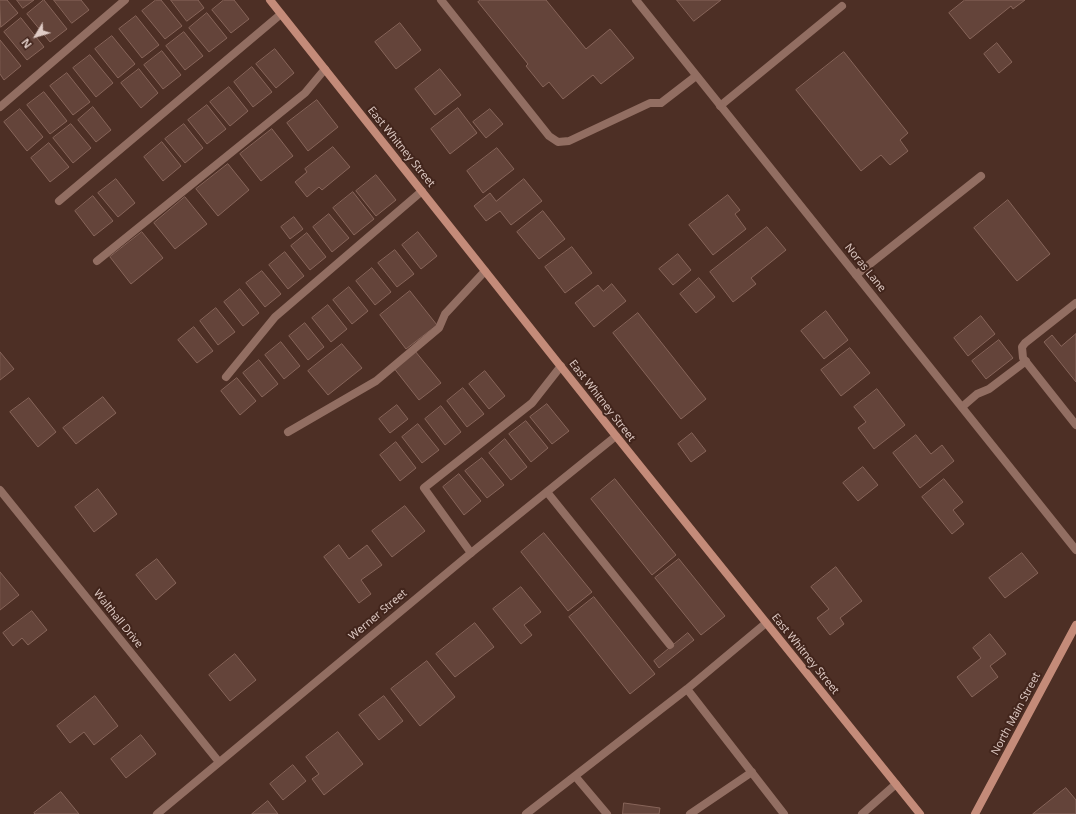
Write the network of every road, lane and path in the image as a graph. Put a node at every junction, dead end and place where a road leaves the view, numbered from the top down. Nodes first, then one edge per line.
1 (125, 0) edge
2 (270, 0) edge
3 (441, 0) edge
4 (636, 0) edge
5 (842, 6) dead end
6 (281, 14) junction
7 (325, 69) junction
8 (696, 76) junction
9 (720, 106) junction
10 (0, 107) edge
11 (981, 176) dead end
12 (422, 191) junction
13 (60, 201) dead end
14 (97, 261) dead end
15 (485, 271) junction
16 (856, 275) junction
17 (1076, 303) edge
18 (1026, 361) junction
19 (561, 366) junction
20 (226, 377) dead end
21 (962, 407) junction
22 (1076, 425) edge
23 (288, 432) dead end
24 (616, 436) junction
25 (0, 490) edge
26 (547, 492) junction
27 (1076, 550) edge
28 (471, 553) junction
29 (766, 623) junction
30 (1076, 624) edge
31 (670, 645) dead end
32 (687, 689) junction
33 (219, 762) junction
34 (752, 772) junction
35 (575, 776) junction
36 (896, 784) junction
37 (157, 814) edge
38 (526, 814) edge
39 (607, 814) edge
40 (690, 814) edge
41 (784, 814) edge
42 (862, 814) edge
43 (920, 814) edge
44 (975, 814) edge

1 - 10 street
2 - 6 street, East Whitney Street
3 - 8 street
4 - 8 street, Noras Lane
5 - 9 street
6 - 7 street, East Whitney Street
6 - 13 street
7 - 12 street, East Whitney Street
7 - 14 street
8 - 9 street, Noras Lane
9 - 16 street, Noras Lane
11 - 16 street
12 - 15 street, East Whitney Street
12 - 20 street
15 - 19 street, East Whitney Street
15 - 23 street
16 - 21 street, Noras Lane
17 - 18 street
18 - 21 street
18 - 22 street
19 - 24 street, East Whitney Street
19 - 28 street
21 - 27 street, Noras Lane
24 - 26 street, Werner Street
24 - 29 street, East Whitney Street
25 - 33 street, Walthall Drive
26 - 28 street, Werner Street
26 - 31 street
28 - 33 street, Werner Street
29 - 32 street
29 - 36 street, East Whitney Street
30 - 44 street, North Main Street
32 - 34 street
32 - 35 street
33 - 37 street, Werner Street
34 - 40 street
34 - 41 street
35 - 38 street
35 - 39 street
36 - 42 street
36 - 43 street, East Whitney Street

